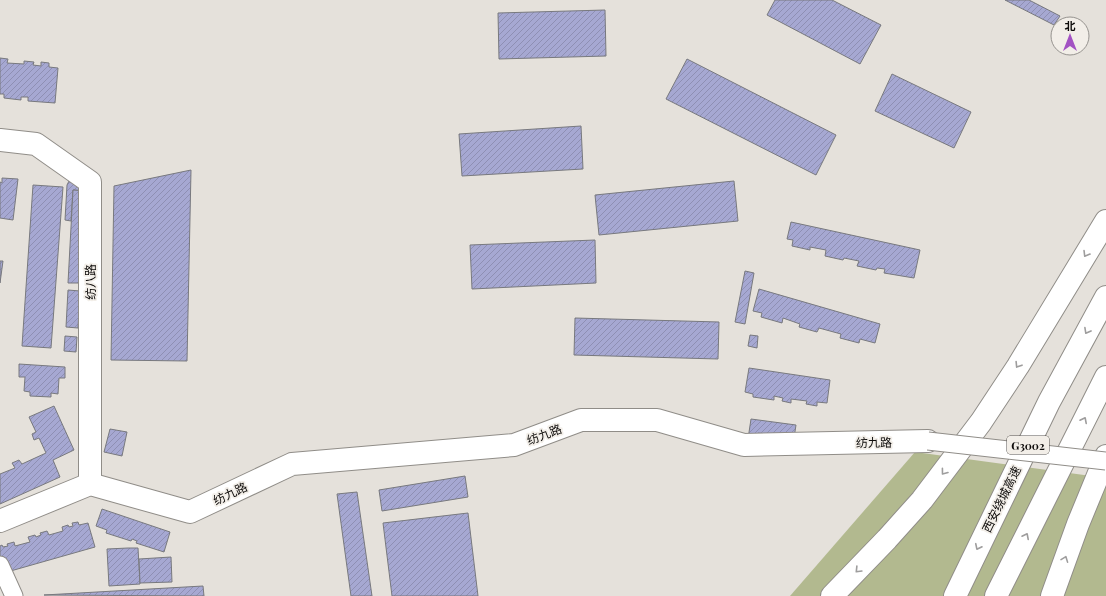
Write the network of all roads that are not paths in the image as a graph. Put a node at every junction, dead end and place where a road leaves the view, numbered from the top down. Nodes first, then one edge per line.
1 (0, 140) edge
2 (1106, 221) edge
3 (1106, 297) edge
4 (1106, 377) edge
5 (928, 441) joint
6 (1106, 456) edge
7 (1106, 461) edge
8 (90, 484) junction
9 (0, 521) edge
10 (0, 565) edge
11 (14, 596) edge
12 (832, 596) edge
13 (955, 596) edge
14 (996, 596) edge
15 (1052, 596) edge

1 - 8 main road, 纺八路
2 -> 12 main road
3 -> 13 main road, 西安绕城高速 / G3002
14 -> 4 main road, G3002
5 - 7 street, 纺九路, bridge
5 - 8 main road, 纺九路
15 -> 6 main road
8 - 9 main road
10 - 11 street

